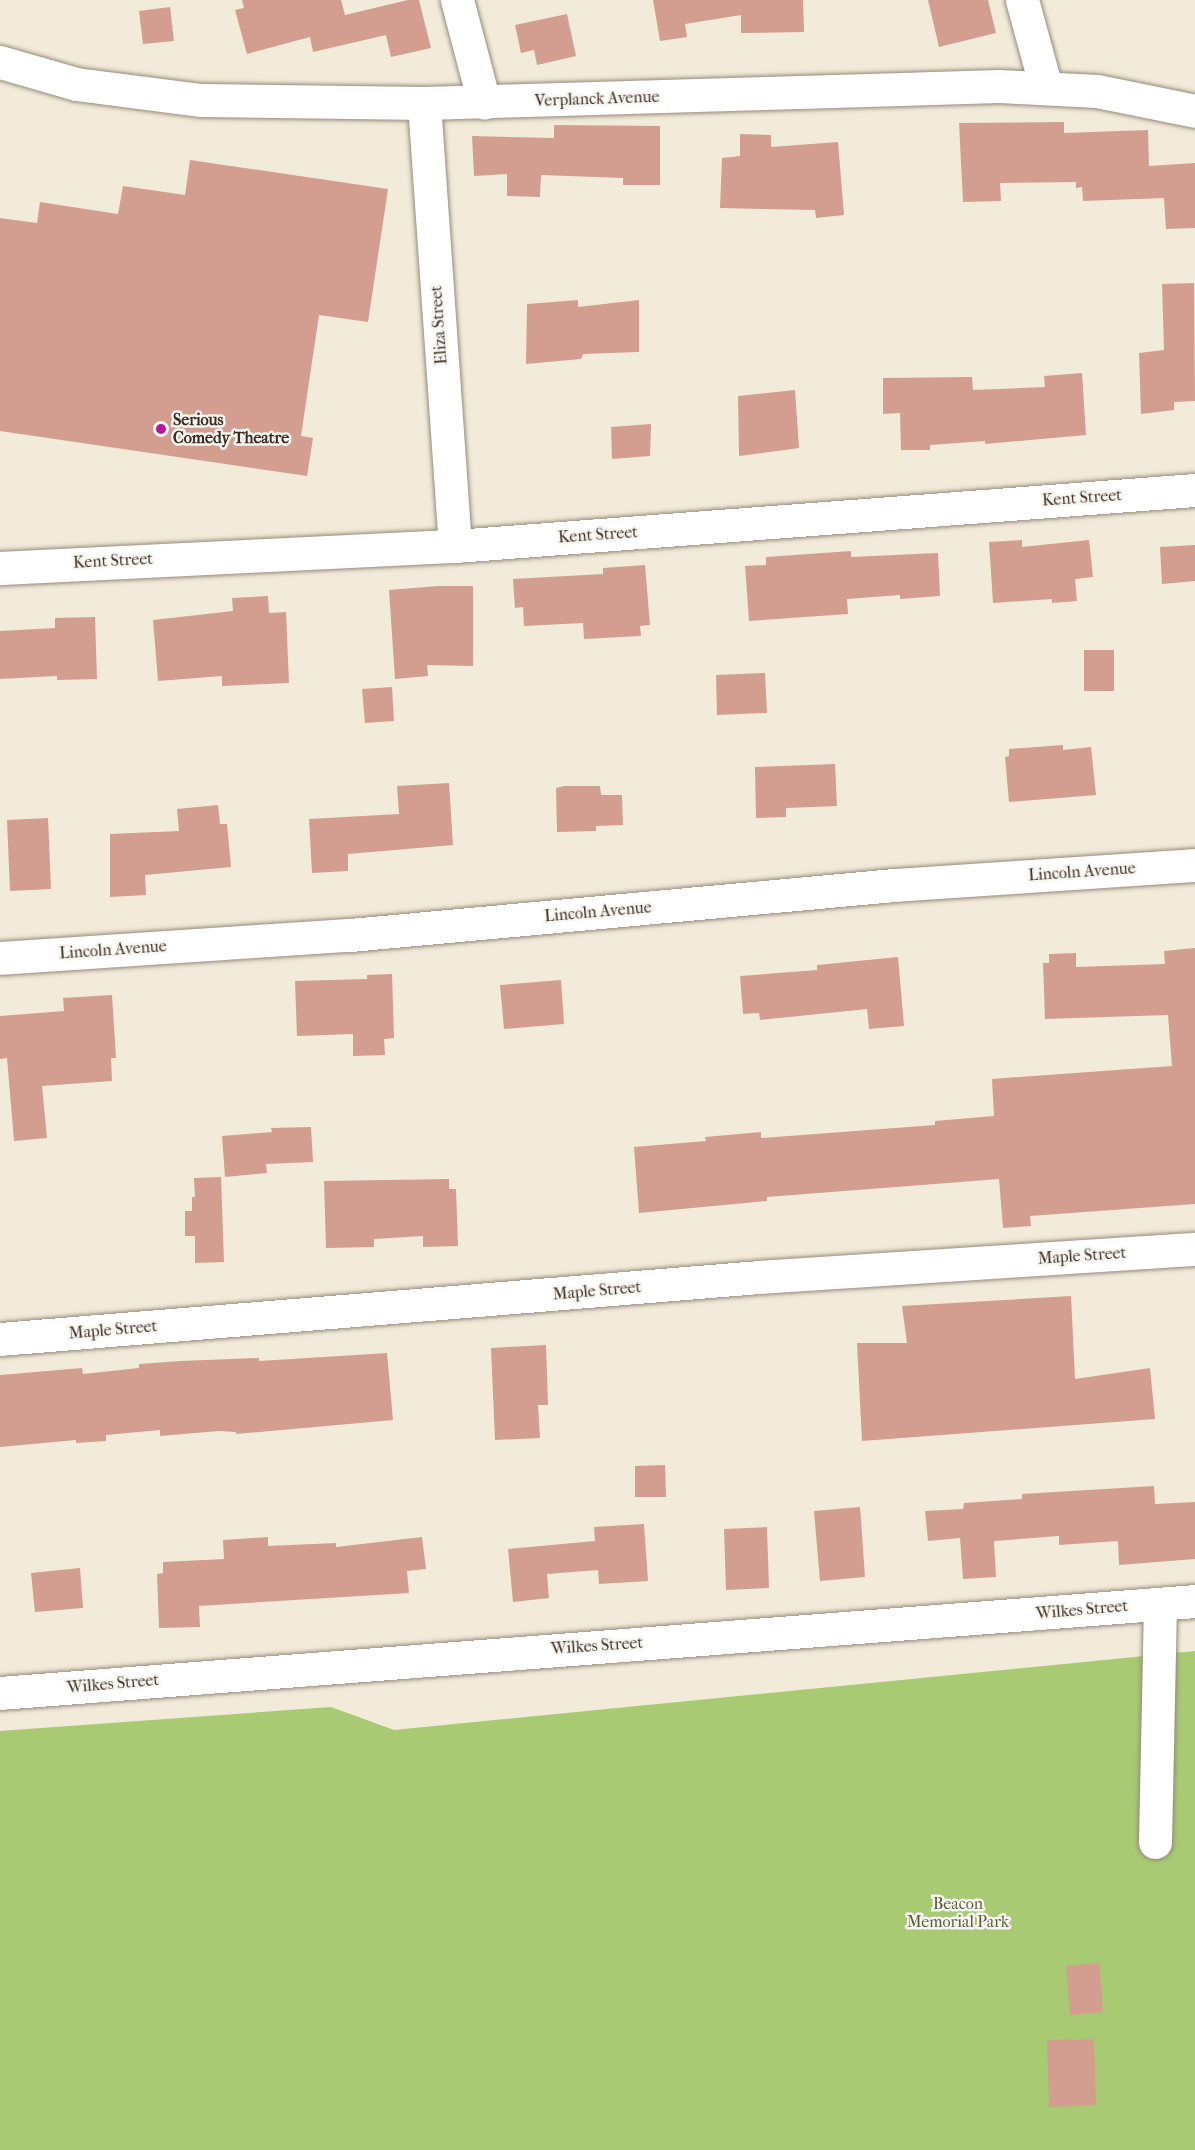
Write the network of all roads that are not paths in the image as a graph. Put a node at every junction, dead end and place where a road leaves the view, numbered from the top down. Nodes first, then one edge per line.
1 (457, 0) edge
2 (1022, 0) edge
3 (0, 62) edge
4 (1046, 88) junction
5 (484, 102) junction
6 (424, 103) junction
7 (1195, 111) edge
8 (1195, 490) edge
9 (455, 546) junction
10 (0, 567) edge
11 (1195, 865) edge
12 (0, 958) edge
13 (1195, 1249) edge
14 (0, 1339) edge
15 (1195, 1601) edge
16 (1161, 1604) junction
17 (0, 1694) edge
18 (1155, 1842) dead end

1 - 5 street
2 - 4 street
3 - 6 street, Verplanck Avenue
4 - 5 street, Verplanck Avenue
4 - 7 street, Verplanck Avenue
5 - 6 street, Verplanck Avenue
6 - 9 street, Eliza Street
8 - 9 street, Kent Street
9 - 10 street, Kent Street
11 - 12 street, Lincoln Avenue
13 - 14 street, Maple Street
15 - 16 street, Wilkes Street
16 - 17 street, Wilkes Street
16 - 18 street

